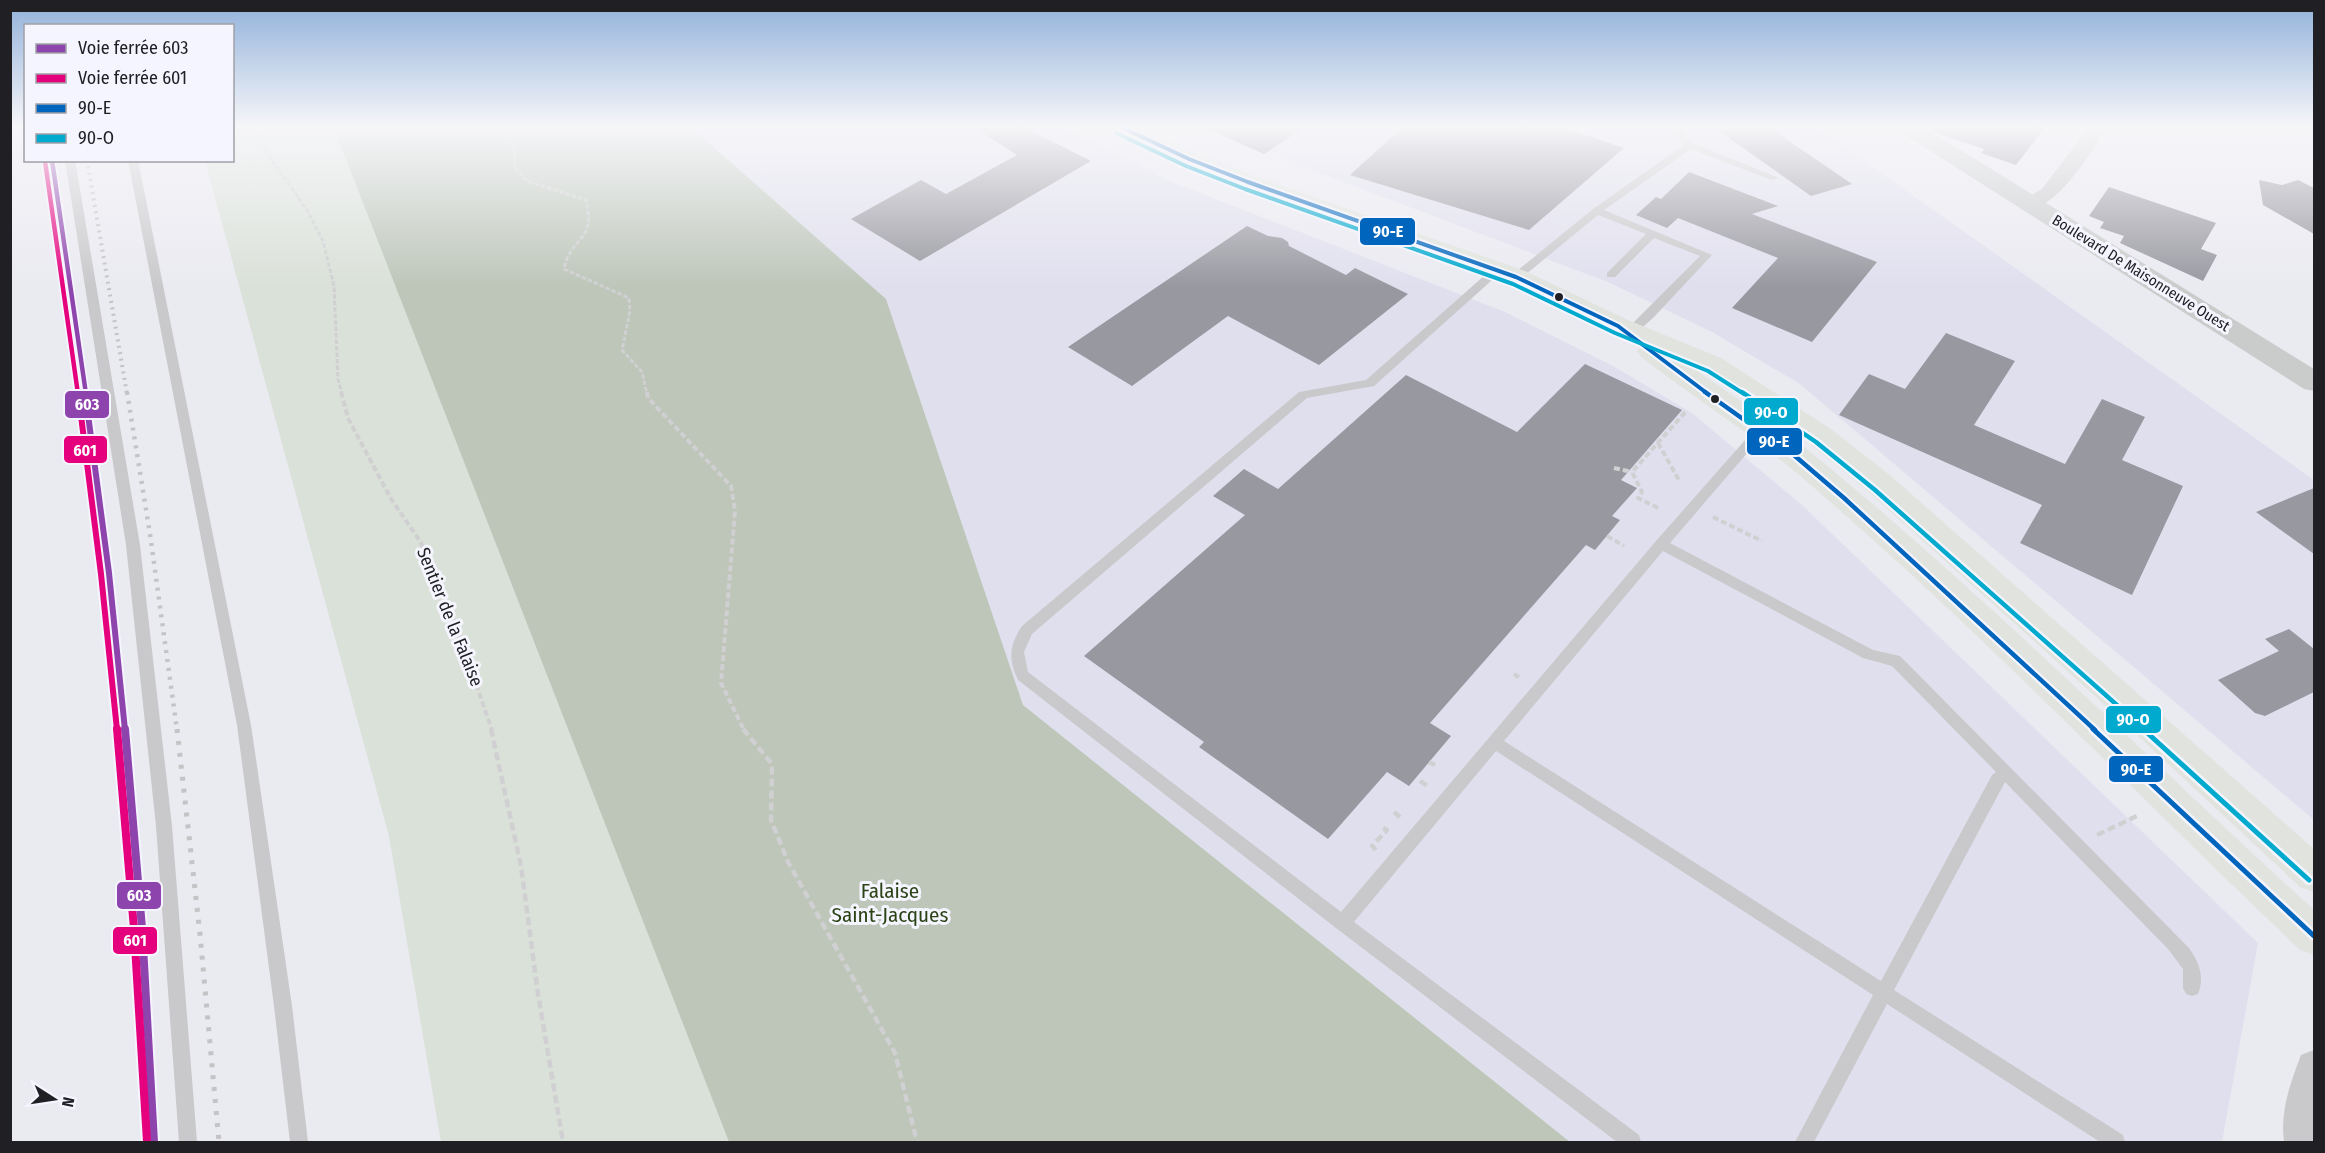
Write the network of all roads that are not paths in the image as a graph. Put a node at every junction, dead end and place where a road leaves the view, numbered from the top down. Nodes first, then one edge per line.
1 (73, 180) edge
2 (137, 180) edge
3 (1243, 180) edge
4 (1642, 180) edge
5 (1992, 180) edge
6 (2059, 180) edge
7 (2030, 204) junction
8 (1598, 212) junction
9 (1653, 233) junction
10 (1507, 274) junction
11 (1611, 275) dead end
12 (1625, 329) junction
13 (2314, 382) edge
14 (1779, 425) junction
15 (1661, 544) junction
16 (1495, 743) junction
17 (2007, 772) junction
18 (2314, 874) edge
19 (1342, 923) junction
20 (2314, 936) edge
21 (2192, 988) dead end
22 (1883, 993) junction
23 (2314, 1068) edge
24 (188, 1143) edge
25 (299, 1143) edge
26 (1632, 1143) edge
27 (1804, 1143) edge
28 (2116, 1143) edge
29 (2302, 1143) edge

1 - 24 lane
2 - 25 lane
3 - 10 main road
4 - 8 lane
5 - 7 street, Boulevard De Maisonneuve Ouest
6 - 7 street
7 - 13 street, Boulevard De Maisonneuve Ouest
8 - 9 lane
8 - 10 lane
9 - 11 lane
9 - 12 lane
10 - 12 main road
10 - 19 lane
12 - 14 main road
14 - 15 lane
14 - 18 main road
14 - 20 main road
15 - 16 lane
15 - 17 lane
16 - 19 lane
16 - 22 lane
17 - 21 lane
17 - 22 lane
19 - 26 lane
22 - 27 lane
22 - 28 lane
23 - 29 street

